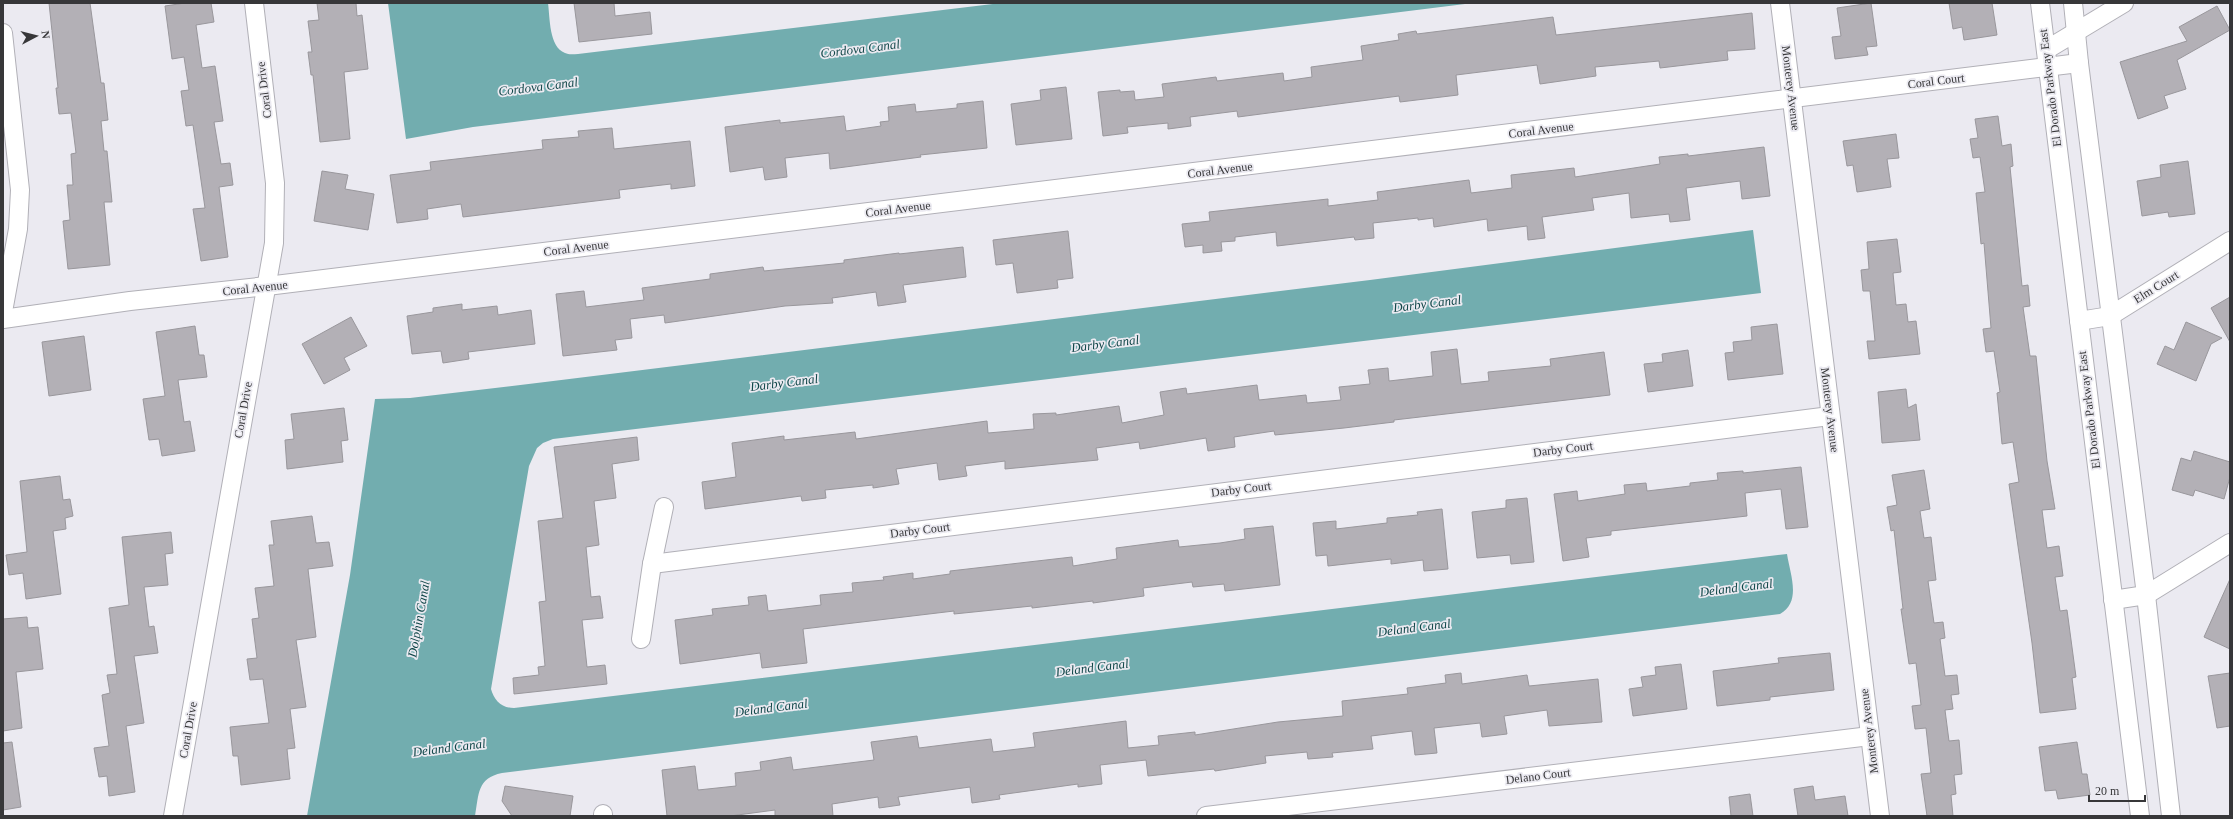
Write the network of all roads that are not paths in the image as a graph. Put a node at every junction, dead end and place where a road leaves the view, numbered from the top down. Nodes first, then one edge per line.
1 (254, 3) edge
2 (1780, 3) edge
3 (2040, 3) edge
4 (2073, 3) edge
5 (2124, 3) edge
6 (3, 33) edge
7 (2076, 33) junction
8 (2047, 59) junction
9 (2079, 63) junction
10 (1793, 98) junction
11 (2230, 241) edge
12 (267, 286) junction
13 (3, 312) edge
14 (2110, 316) junction
15 (3, 318) edge
16 (2079, 321) junction
17 (1830, 416) junction
18 (664, 507) dead end
19 (2230, 543) edge
20 (652, 564) junction
21 (2146, 595) junction
22 (2113, 600) junction
23 (641, 639) dead end
24 (1870, 736) junction
25 (173, 816) edge
26 (1206, 816) edge
27 (1880, 816) edge
28 (2140, 816) edge
29 (2171, 816) edge

1 - 12 street, Coral Drive
2 - 10 street, Monterey Avenue
3 - 8 street, El Dorado Parkway East
4 - 7 street
5 - 7 street
6 - 13 street
7 - 8 street
7 - 9 street
8 - 9 street, Coral Court
8 - 10 street, Coral Court
8 - 16 street, El Dorado Parkway East
9 - 14 street
10 - 12 street, Coral Avenue
10 - 17 street, Monterey Avenue
11 - 14 street, Elm Court
12 - 15 street, Coral Avenue
12 - 25 street, Coral Drive
14 - 16 street, Elm Court
14 - 21 street
16 - 22 street, El Dorado Parkway East
17 - 20 street, Darby Court
17 - 24 street, Monterey Avenue
18 - 20 street
19 - 21 street
20 - 23 street
21 - 22 street
21 - 29 street
22 - 28 street, El Dorado Parkway East
24 - 26 street, Delano Court
24 - 27 street, Monterey Avenue

